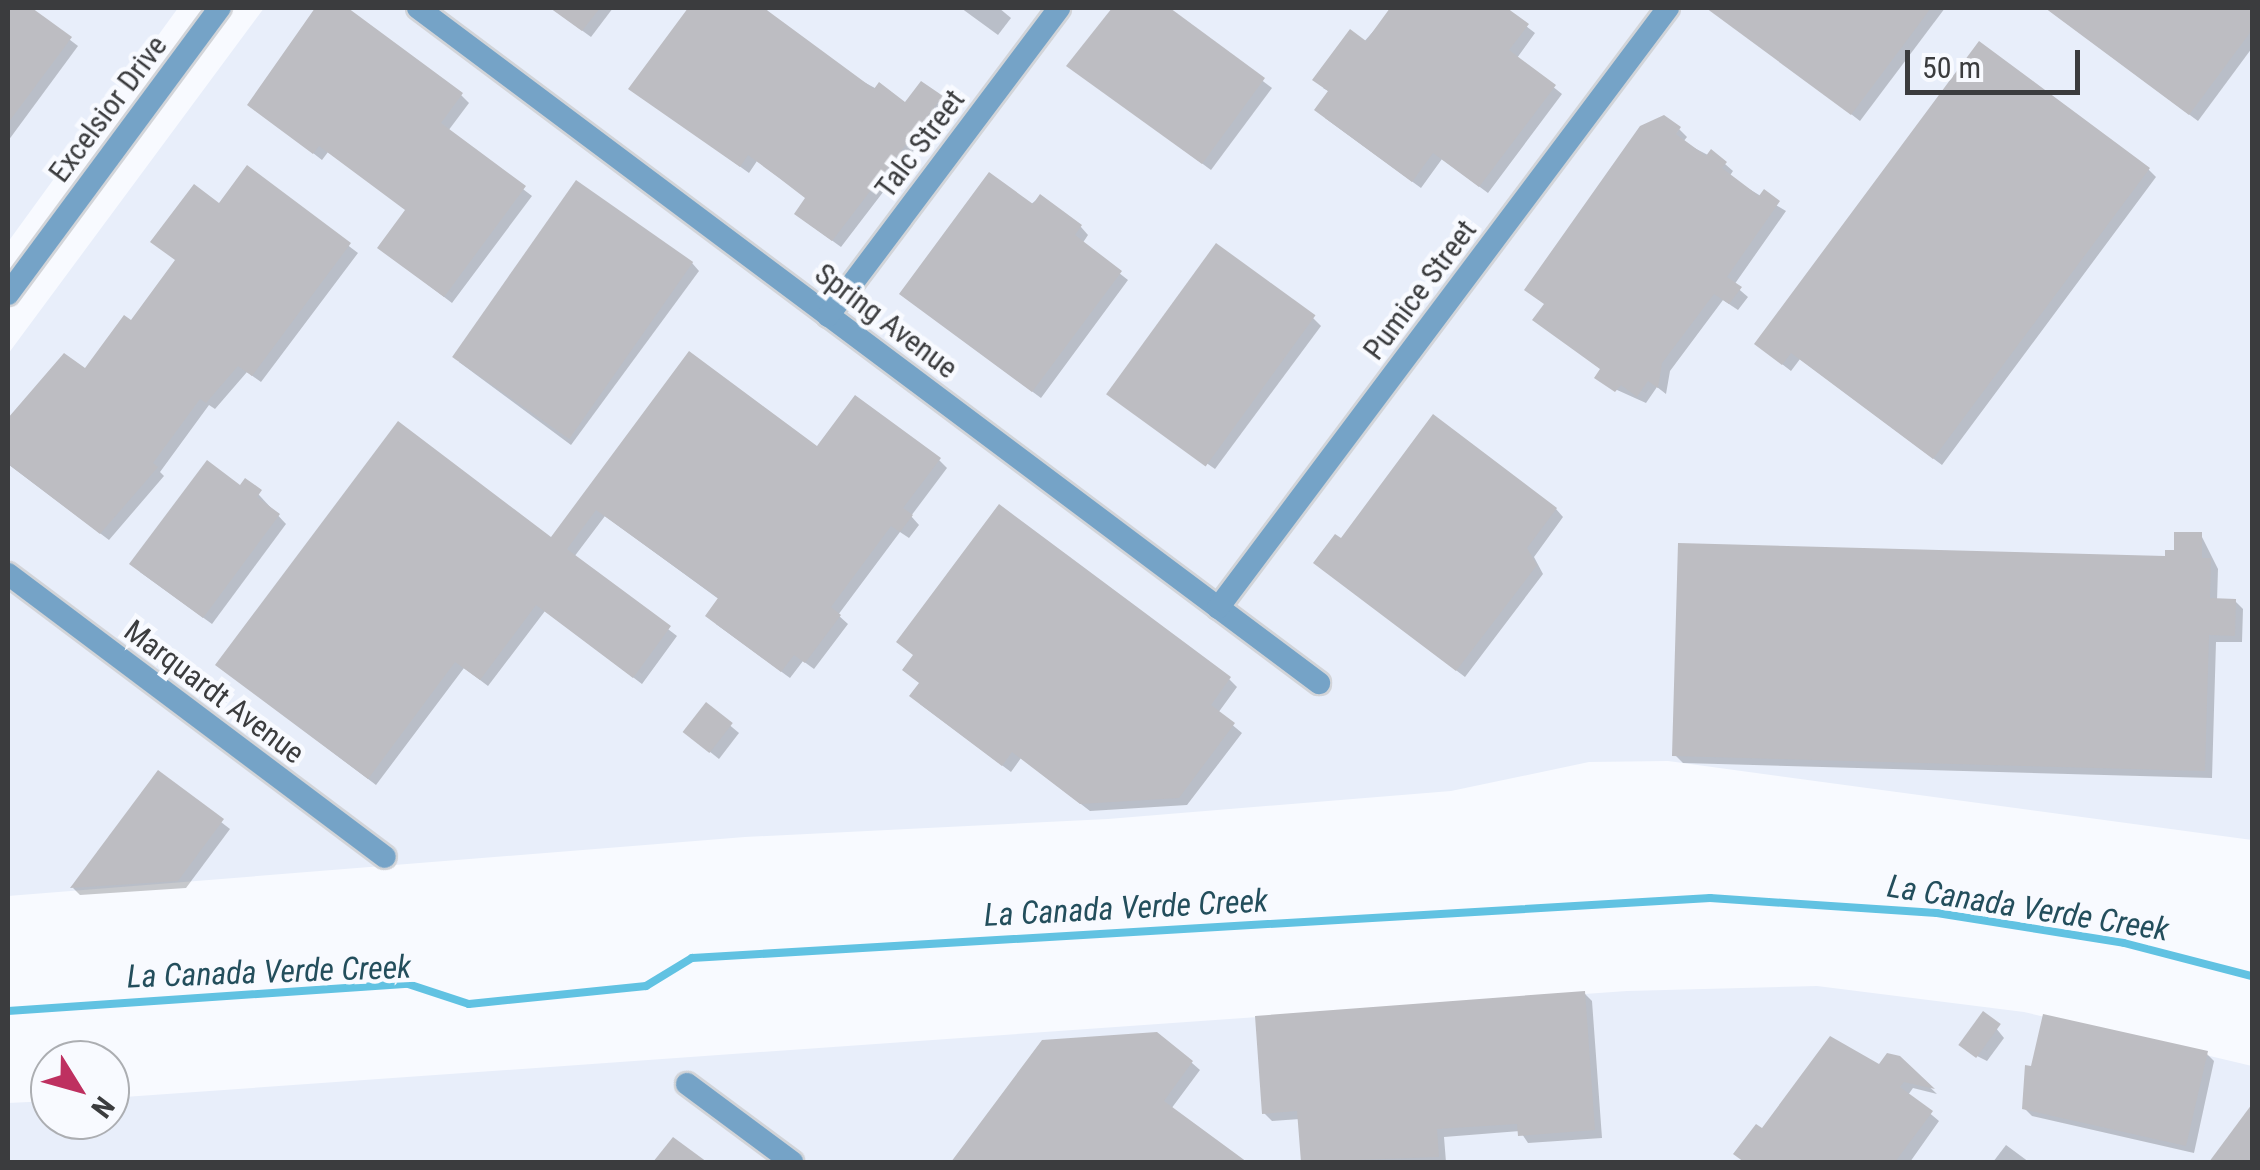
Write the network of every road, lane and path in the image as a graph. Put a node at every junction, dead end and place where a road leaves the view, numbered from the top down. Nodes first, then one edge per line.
1 (220, 8) edge
2 (418, 8) edge
3 (1059, 8) edge
4 (1668, 8) edge
5 (8, 294) edge
6 (828, 316) junction
7 (8, 574) edge
8 (1218, 608) junction
9 (1318, 683) dead end
10 (386, 858) dead end
11 (687, 1084) dead end
12 (792, 1162) edge

1 - 5 street, Excelsior Drive
2 - 6 street, Spring Avenue
3 - 6 street, Talc Street
4 - 8 street, Pumice Street
6 - 8 street, Spring Avenue
7 - 10 street, Marquardt Avenue
8 - 9 street, Spring Avenue
11 - 12 street

